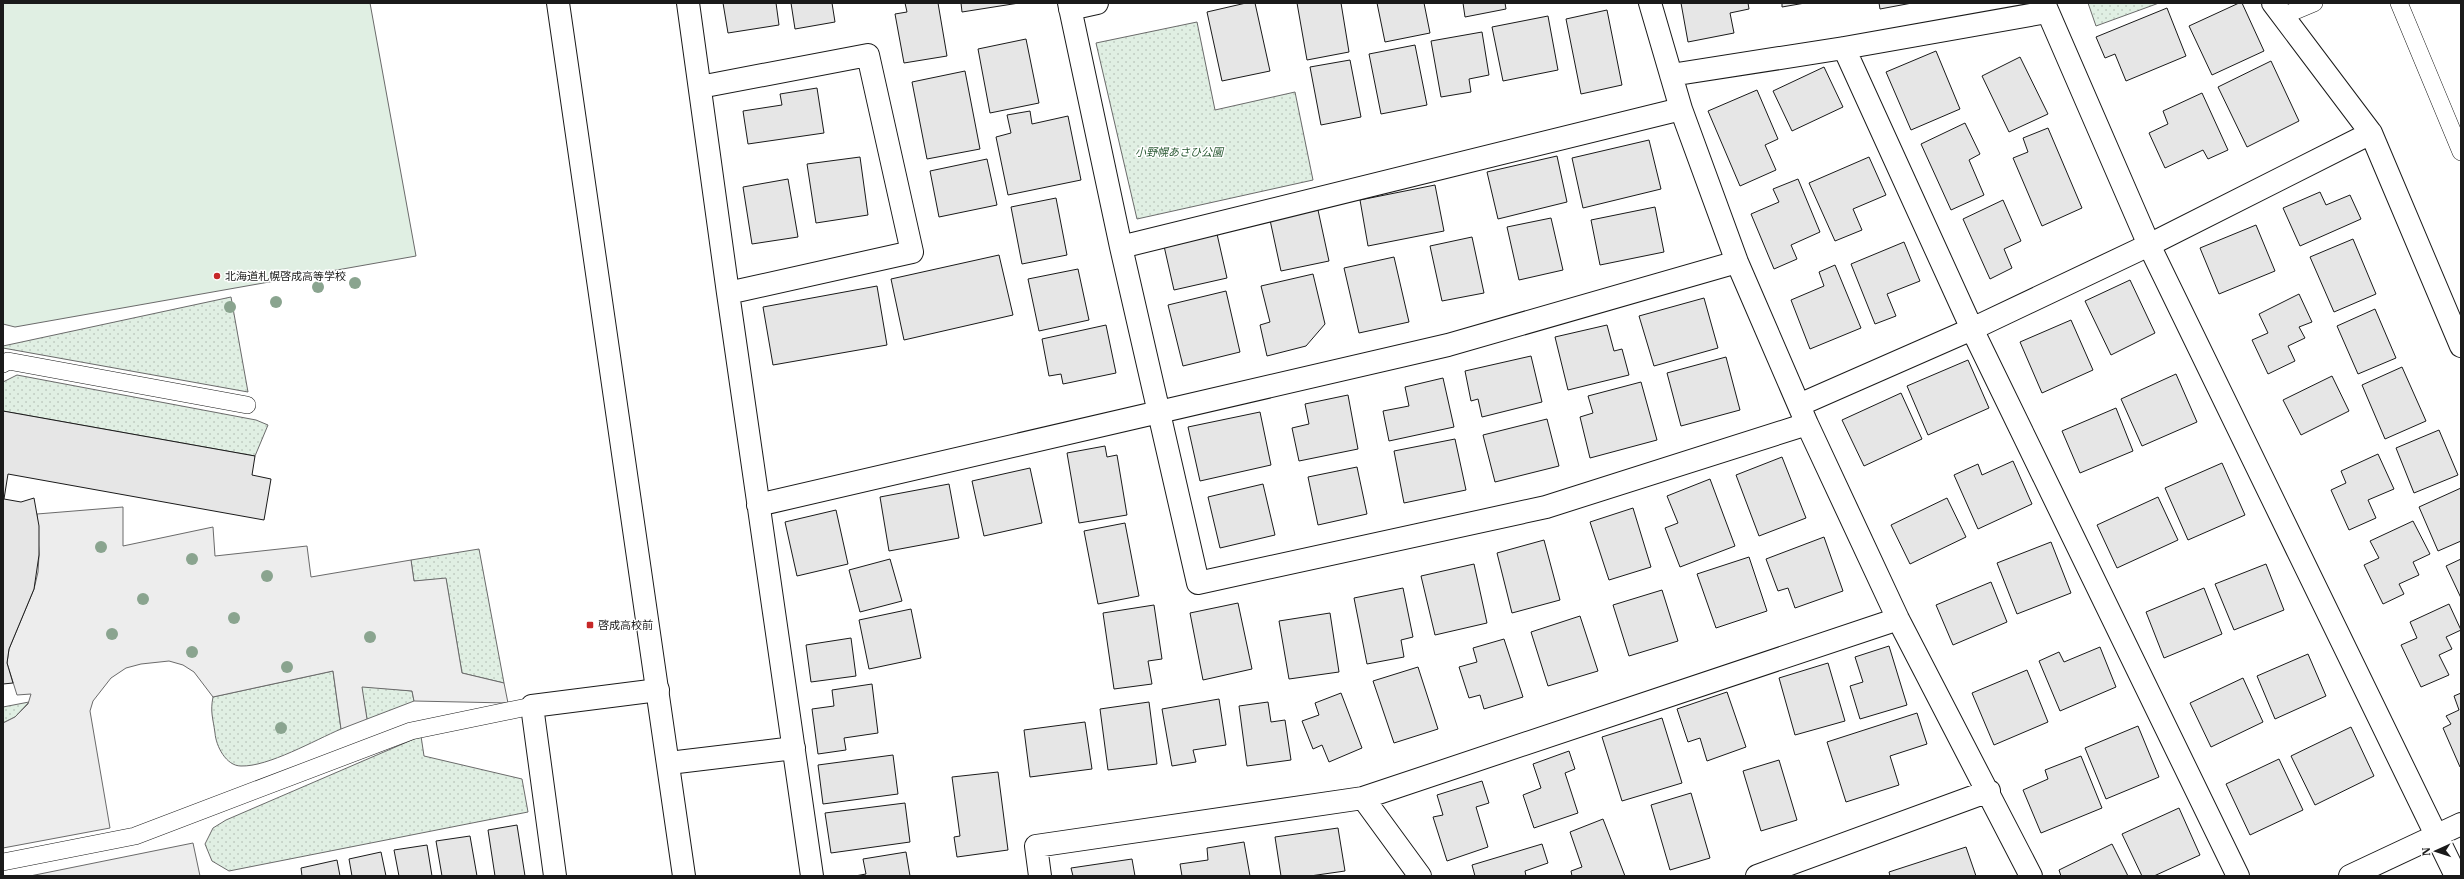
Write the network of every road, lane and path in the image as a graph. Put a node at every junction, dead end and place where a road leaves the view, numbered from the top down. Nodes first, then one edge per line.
1 (558, 3) edge
2 (688, 3) edge
3 (1097, 3) edge
4 (1650, 3) edge
5 (2314, 3) edge
6 (2399, 3) edge
7 (1070, 6) edge
8 (2046, 8) edge
9 (2278, 10) edge
10 (1844, 48) junction
11 (1671, 75) junction
12 (700, 87) junction
13 (1681, 109) junction
14 (2371, 133) junction
15 (2461, 152) edge
16 (2149, 245) junction
17 (1121, 247) junction
18 (1737, 262) junction
19 (728, 294) junction
20 (1972, 329) junction
21 (2461, 346) edge
22 (5, 362) edge
23 (247, 405) dead end
24 (1160, 413) junction
25 (1803, 415) junction
26 (758, 505) junction
27 (1898, 618) junction
28 (658, 690) junction
29 (532, 706) junction
30 (794, 748) junction
31 (669, 763) junction
32 (1989, 791) junction
33 (1363, 798) junction
34 (2461, 824) edge
35 (2437, 836) junction
36 (3, 862) edge
37 (555, 876) edge
38 (684, 876) edge
39 (812, 876) edge
40 (1040, 876) edge
41 (1420, 876) edge
42 (1757, 876) edge
43 (2031, 876) edge
44 (2238, 876) edge
45 (2350, 876) edge
46 (2456, 876) edge

1 - 28 street
2 - 12 street
3 - 7 street
4 - 11 street
5 - 9 lane
6 - 15 lane
7 - 17 street
8 - 10 street
8 - 16 street
9 - 14 street
10 - 11 street
10 - 20 street
11 - 13 street
12 - 19 street
12 - 19 street
13 - 17 street
13 - 18 street
14 - 16 street
14 - 21 street
16 - 20 street
16 - 35 street
17 - 24 street
18 - 24 street
18 - 25 street
19 - 26 street
20 - 25 street
20 - 44 street
22 - 23 lane
24 - 25 street
24 - 26 street
25 - 27 street
26 - 30 street
27 - 32 street
27 - 33 street
28 - 29 street
28 - 31 street
29 - 36 lane
29 - 37 street
30 - 31 street
30 - 39 street
31 - 38 street
32 - 42 street
32 - 43 street
33 - 40 street
33 - 41 street
34 - 35 street
35 - 45 street
35 - 46 street

